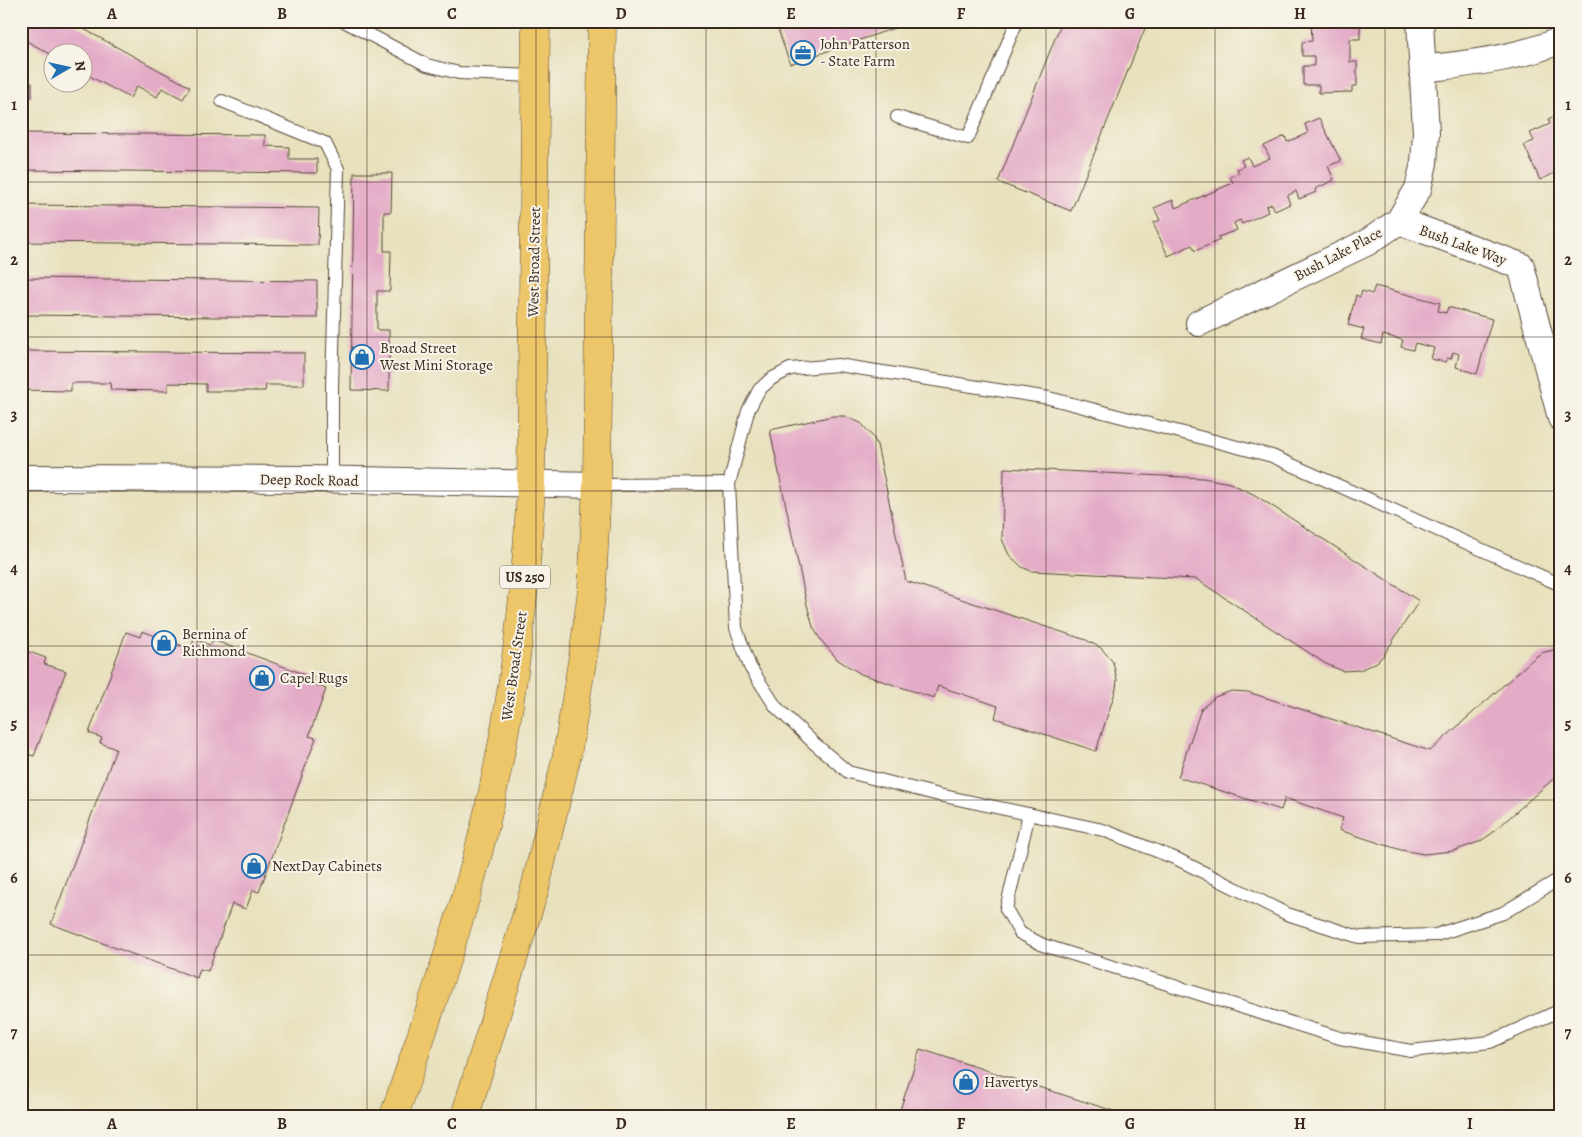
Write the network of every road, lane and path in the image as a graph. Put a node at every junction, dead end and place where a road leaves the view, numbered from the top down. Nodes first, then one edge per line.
1 (344, 21) edge
2 (536, 21) edge
3 (602, 21) edge
4 (1017, 21) edge
5 (1420, 21) edge
6 (1561, 40) edge
7 (1423, 69) junction
8 (536, 76) junction
9 (222, 101) dead end
10 (897, 118) dead end
11 (1399, 221) junction
12 (1199, 323) dead end
13 (1561, 418) edge
14 (21, 478) edge
15 (332, 480) junction
16 (531, 484) junction
17 (729, 484) junction
18 (596, 485) junction
19 (1561, 585) edge
20 (1029, 814) junction
21 (1561, 878) edge
22 (1561, 1010) edge
23 (394, 1116) edge
24 (465, 1116) edge

1 - 8 lane
2 - 8 main road, West Broad Street / US 250
3 - 18 main road
4 - 10 lane
5 - 7 street, Bush Lake Place
6 - 7 street
7 - 11 street, Bush Lake Place
8 - 16 main road, West Broad Street / US 250
9 - 15 lane
11 - 12 street, Bush Lake Place
11 - 13 street, Bush Lake Way
14 - 15 street, Deep Rock Road
15 - 16 street, Deep Rock Road
16 - 18 street, Deep Rock Road
16 - 23 main road, West Broad Street / US 250
17 - 18 lane
17 - 19 lane
17 - 20 lane
18 - 24 main road
20 - 21 lane
20 - 22 lane

